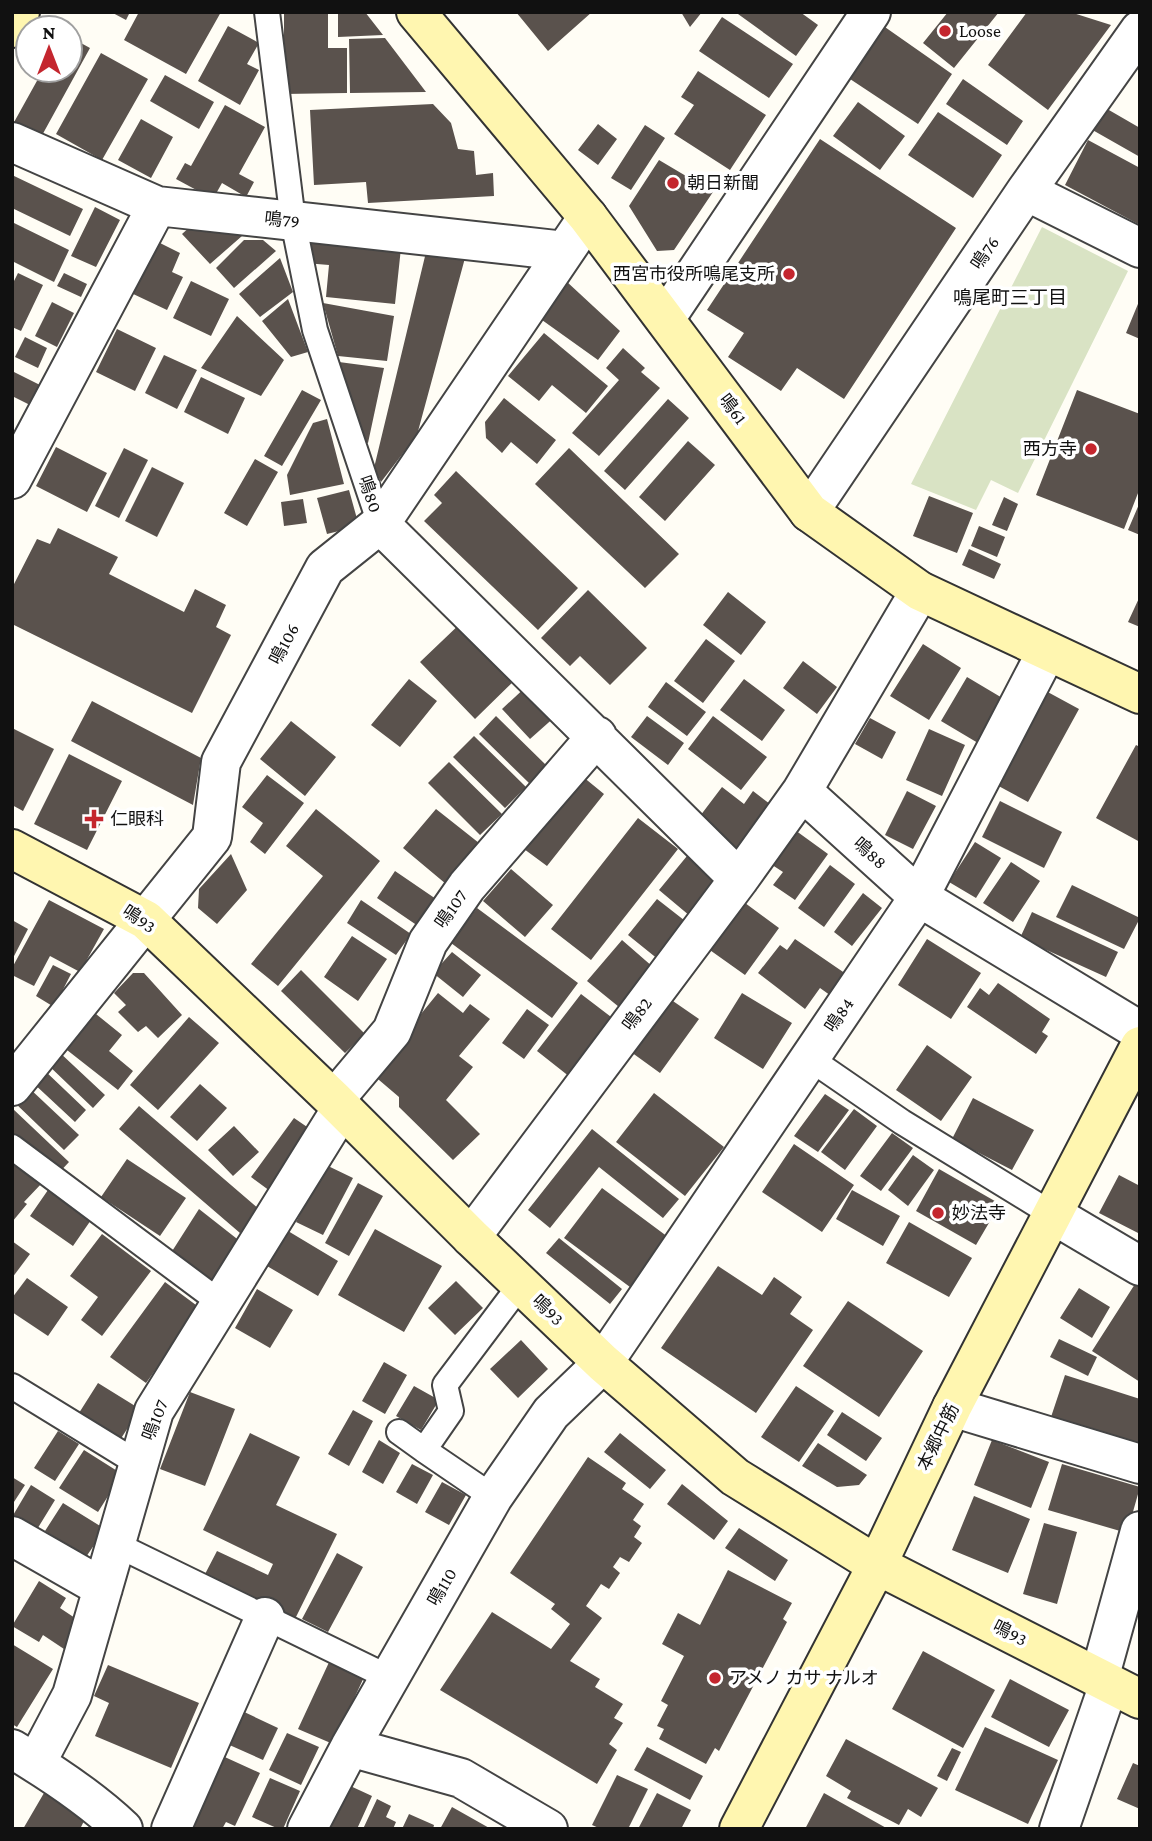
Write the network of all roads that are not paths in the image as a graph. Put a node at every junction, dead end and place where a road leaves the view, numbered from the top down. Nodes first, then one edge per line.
1 (20, 12) edge
2 (267, 12) edge
3 (416, 12) edge
4 (871, 12) edge
5 (12, 28) edge
6 (1140, 30) edge
7 (12, 142) edge
8 (1026, 191) junction
9 (157, 206) junction
10 (588, 217) junction
11 (293, 221) junction
12 (1140, 247) edge
13 (565, 251) junction
14 (664, 319) junction
15 (12, 479) edge
16 (809, 512) junction
17 (380, 524) junction
18 (920, 591) junction
19 (1047, 651) junction
20 (1140, 694) edge
21 (597, 736) junction
22 (802, 791) junction
23 (12, 849) edge
24 (739, 879) junction
25 (919, 897) junction
26 (146, 920) junction
27 (1140, 1031) edge
28 (1140, 1046) edge
29 (809, 1058) junction
30 (12, 1086) edge
31 (338, 1104) junction
32 (12, 1147) edge
33 (1052, 1214) junction
34 (471, 1237) junction
35 (1140, 1266) edge
36 (522, 1284) junction
37 (221, 1303) junction
38 (603, 1363) junction
39 (12, 1386) edge
40 (952, 1407) junction
41 (399, 1433) dead end
42 (424, 1450) junction
43 (139, 1464) junction
44 (1140, 1464) edge
45 (493, 1497) junction
46 (1140, 1531) edge
47 (12, 1535) edge
48 (116, 1544) junction
49 (877, 1565) junction
50 (103, 1588) junction
51 (265, 1617) junction
52 (390, 1678) junction
53 (1116, 1687) edge
54 (350, 1747) junction
55 (24, 1756) edge
56 (123, 1829) edge
57 (170, 1829) edge
58 (307, 1829) edge
59 (548, 1829) edge
60 (739, 1829) edge
61 (1059, 1829) edge

1 - 5 street
2 - 11 lane, 鳴80
3 - 10 street, 鳴61
4 - 14 street
6 - 8 street, 鳴76
7 - 9 street, 鳴79
8 - 12 street
8 - 16 street, 鳴76
9 - 11 street, 鳴79
9 - 15 street
10 - 13 street, 鳴106
10 - 14 street, 鳴61
11 - 13 street, 鳴79
11 - 17 lane, 鳴80
13 - 17 street, 鳴106
14 - 16 street, 鳴61
16 - 18 street, 鳴61
17 - 21 street, 鳴80
17 - 26 street, 鳴106
18 - 19 street, 鳴61
18 - 22 street
19 - 20 street, 鳴61
19 - 25 street, 鳴84
21 - 24 street, 鳴80
21 - 31 street, 鳴107
22 - 24 street, 鳴82
22 - 25 street, 鳴88
23 - 26 street, 鳴93
24 - 34 street, 鳴82
25 - 27 street, 鳴88
25 - 29 street, 鳴84
26 - 30 street, 鳴106
26 - 31 street, 鳴93
28 - 33 street, 本郷中筋
29 - 33 lane
29 - 38 street, 鳴84
31 - 34 street, 鳴93
31 - 37 street, 鳴107
32 - 37 lane
33 - 35 street
33 - 40 street, 本郷中筋
34 - 36 street, 鳴93
36 - 38 street, 鳴93
36 - 42 lane
37 - 43 street, 鳴107
38 - 45 street, 鳴110
38 - 49 street, 鳴93
39 - 43 lane
40 - 44 street
40 - 49 street, 本郷中筋
41 - 42 lane
42 - 45 lane
43 - 48 street, 鳴107
45 - 52 street, 鳴110
46 - 53 street
47 - 50 street
48 - 50 street, 鳴107
48 - 51 lane
49 - 53 street, 鳴93
49 - 60 street, 本郷中筋
50 - 55 street, 鳴107
51 - 52 lane
51 - 57 street
52 - 54 street, 鳴110
53 - 61 street
54 - 58 street, 鳴110
54 - 59 street
55 - 56 street

